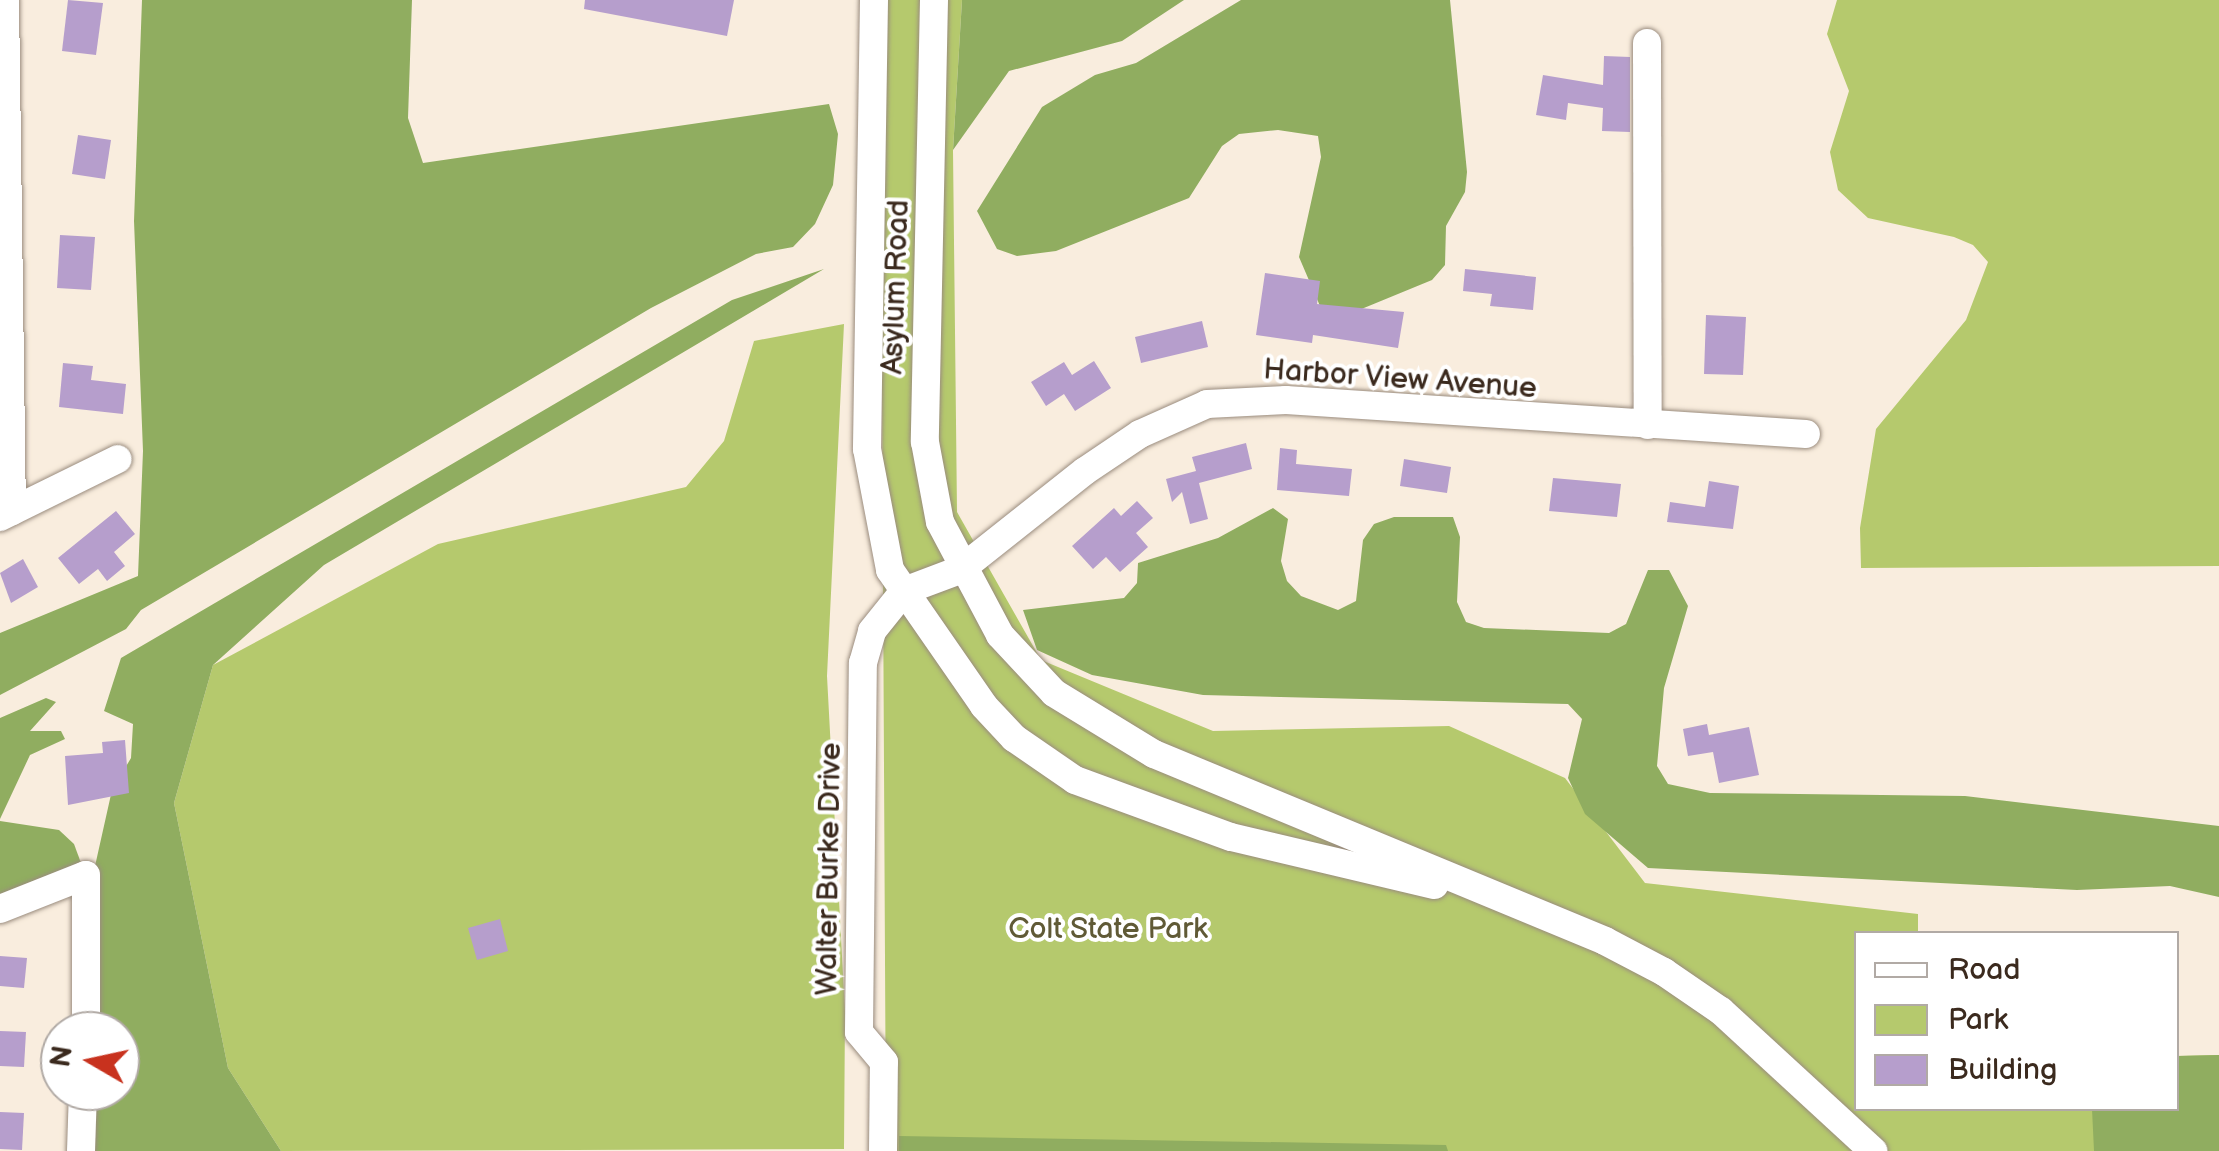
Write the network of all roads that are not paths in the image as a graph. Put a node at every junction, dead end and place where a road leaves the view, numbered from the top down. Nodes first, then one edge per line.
1 (6, 0) edge
2 (874, 0) edge
3 (934, 0) edge
4 (1647, 43) dead end
5 (1648, 424) junction
6 (1806, 434) dead end
7 (118, 459) dead end
8 (6, 514) edge
9 (960, 570) junction
10 (904, 590) junction
11 (0, 908) edge
12 (1532, 913) junction
13 (86, 1011) edge
14 (82, 1111) edge
15 (1845, 1126) junction
16 (81, 1151) edge
17 (883, 1151) edge
18 (1859, 1151) edge
19 (1873, 1151) edge

1 - 8 street
2 - 10 street, Asylum Road
3 - 9 street, Asylum Road
4 - 5 street
5 - 6 street, Harbor View Avenue
5 - 9 street, Harbor View Avenue
7 - 8 street
9 - 10 street, Harbor View Avenue
9 - 12 street
10 - 12 street
10 - 17 street, Walter Burke Drive
11 - 13 street
12 - 15 street
14 - 16 street
15 - 18 street
15 - 19 street

